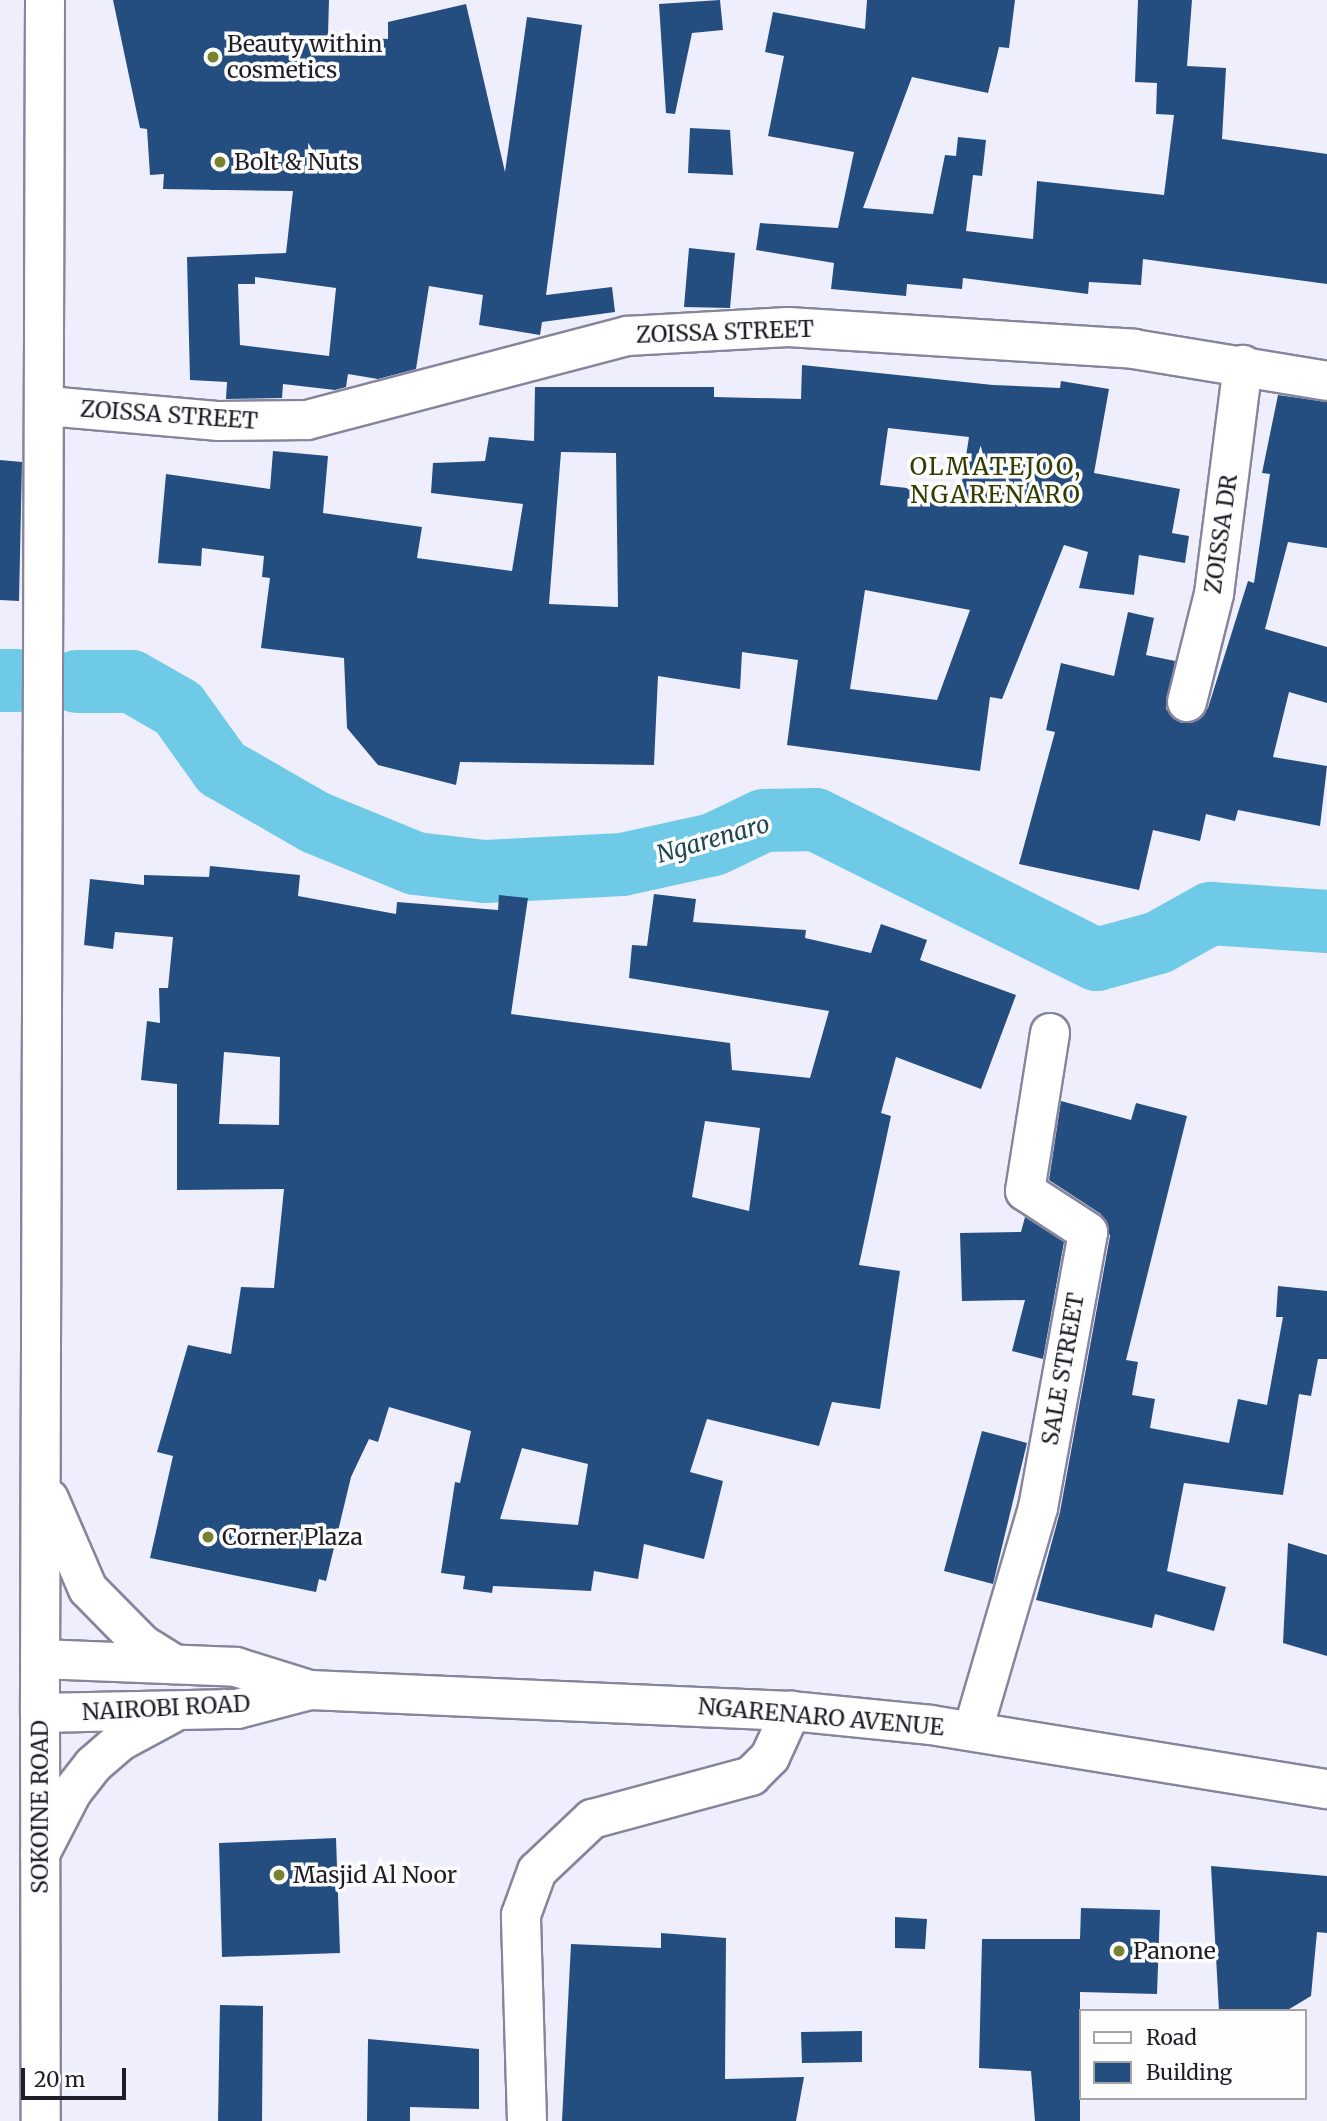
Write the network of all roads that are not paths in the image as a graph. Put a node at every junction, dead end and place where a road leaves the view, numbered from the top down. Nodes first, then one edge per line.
1 (45, 0) edge
2 (1243, 365) junction
3 (1327, 381) edge
4 (47, 406) junction
5 (1187, 702) dead end
6 (1050, 1033) dead end
7 (39, 1463) junction
8 (40, 1659) junction
9 (174, 1664) junction
10 (310, 1690) junction
11 (179, 1711) junction
12 (791, 1711) junction
13 (40, 1713) junction
14 (973, 1730) junction
15 (1327, 1789) edge
16 (40, 1854) junction
17 (41, 2121) edge
18 (527, 2121) edge

1 - 4 main road, SOKOINE ROAD
2 - 3 main road, ZOISSA STREET
2 - 4 main road, ZOISSA STREET
2 - 5 main road, ZOISSA DR
4 - 7 main road, SOKOINE ROAD
6 - 14 main road, SALE STREET
7 - 8 main road, SOKOINE ROAD
7 - 9 main road
8 - 9 main road, NAIROBI ROAD
8 - 13 main road, SOKOINE ROAD
9 - 10 main road, NAIROBI ROAD
10 - 11 main road, NAIROBI ROAD
10 - 12 main road, NGARENARO AVENUE
11 - 13 main road, NAIROBI ROAD
11 - 16 main road
12 - 14 main road, NGARENARO AVENUE
12 - 18 main road
13 - 16 main road, SOKOINE ROAD
14 - 15 main road, NGARENARO AVENUE
16 - 17 main road, SOKOINE ROAD

